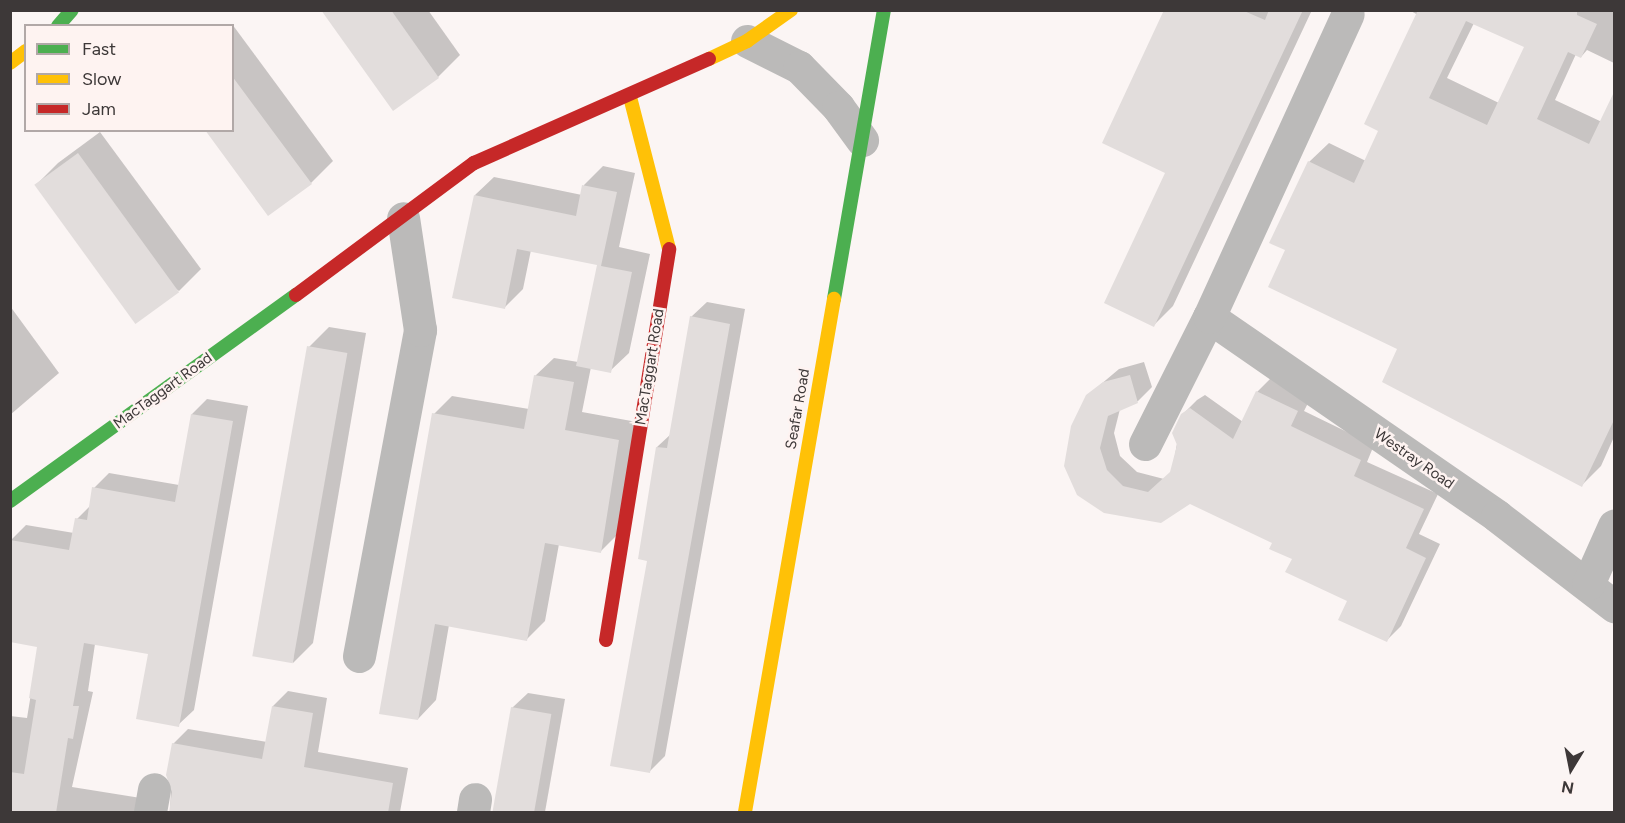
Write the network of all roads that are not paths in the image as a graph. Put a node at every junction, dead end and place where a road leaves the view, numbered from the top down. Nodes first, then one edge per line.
1 (72, 10) edge
2 (791, 10) edge
3 (884, 10) edge
4 (1348, 14) dead end
5 (60, 24) edge
6 (747, 41) junction
7 (24, 52) edge
8 (10, 63) edge
9 (630, 97) junction
10 (862, 140) junction
11 (403, 218) junction
12 (1209, 317) junction
13 (1145, 444) dead end
14 (10, 501) edge
15 (1614, 526) edge
16 (1588, 584) junction
17 (1614, 606) edge
18 (606, 640) dead end
19 (359, 656) dead end
20 (745, 813) edge

1 - 5 street
2 - 6 street, MacTaggart Road
3 - 10 street, Seafar Road
4 - 12 street
6 - 9 street, MacTaggart Road
6 - 10 street
7 - 8 street
9 - 11 street, MacTaggart Road
9 - 18 street, MacTaggart Road
10 - 20 street, Seafar Road
11 - 14 street, MacTaggart Road
11 - 19 street
12 - 13 street
12 - 16 street, Westray Road
15 - 16 street
16 - 17 street, Westray Road

